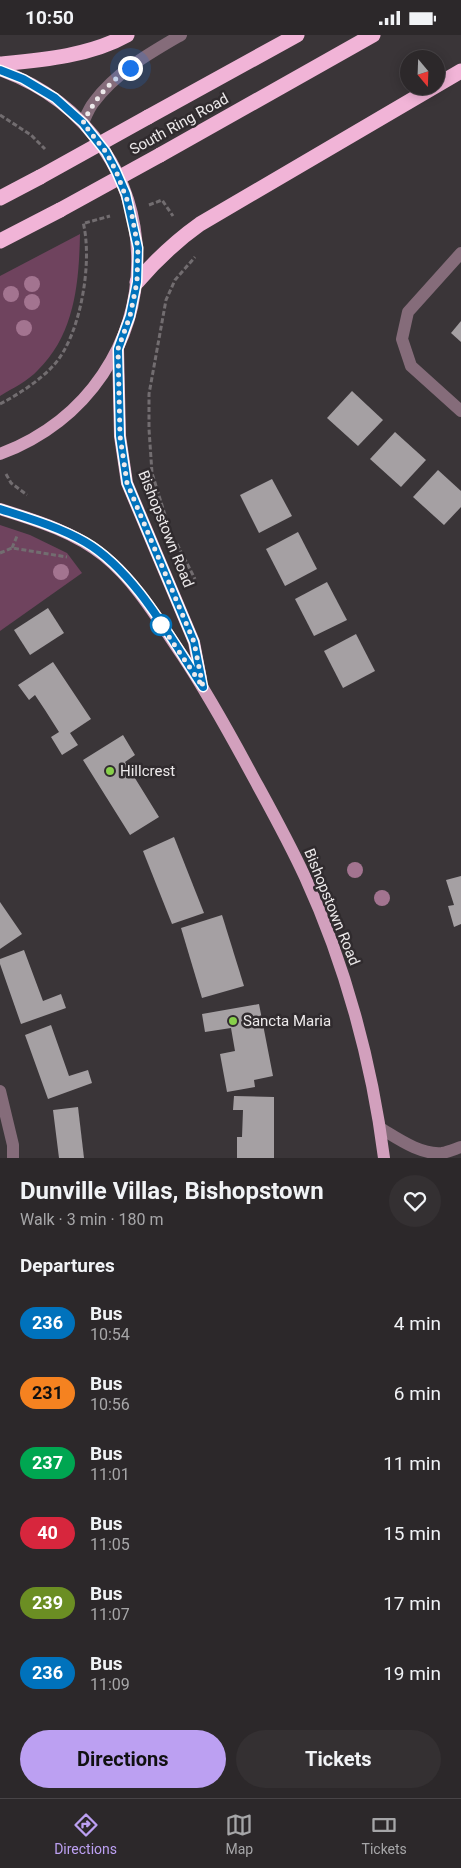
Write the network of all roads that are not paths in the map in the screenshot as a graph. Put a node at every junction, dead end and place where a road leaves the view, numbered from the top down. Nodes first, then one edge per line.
1 (127, 35) edge
2 (181, 35) edge
3 (297, 35) edge
4 (373, 35) edge
5 (0, 64) edge
6 (0, 70) edge
7 (461, 71) edge
8 (83, 123) junction
9 (0, 198) edge
10 (0, 241) edge
11 (461, 253) edge
12 (137, 282) junction
13 (118, 349) junction
14 (461, 411) edge
15 (0, 454) edge
16 (0, 509) edge
17 (203, 687) junction
18 (0, 1091) edge
19 (380, 1128) junction
20 (461, 1147) edge
21 (461, 1154) edge
22 (13, 1158) edge
23 (384, 1158) edge
24 (458, 1158) edge

1 - 5 highway
2 - 8 street
3 - 9 highway, South Ring Road, bridge
4 - 10 highway, South Ring Road, bridge
6 - 8 main road
7 - 12 highway
8 - 12 main road
11 - 14 street
12 - 13 main road
13 - 15 main road
13 - 17 main road, Bishopstown Road
16 - 17 main road, Bishopstown Road
17 - 19 main road, Bishopstown Road
18 - 22 street
19 - 20 street
19 - 23 main road, Bishopstown Road
21 - 24 street

